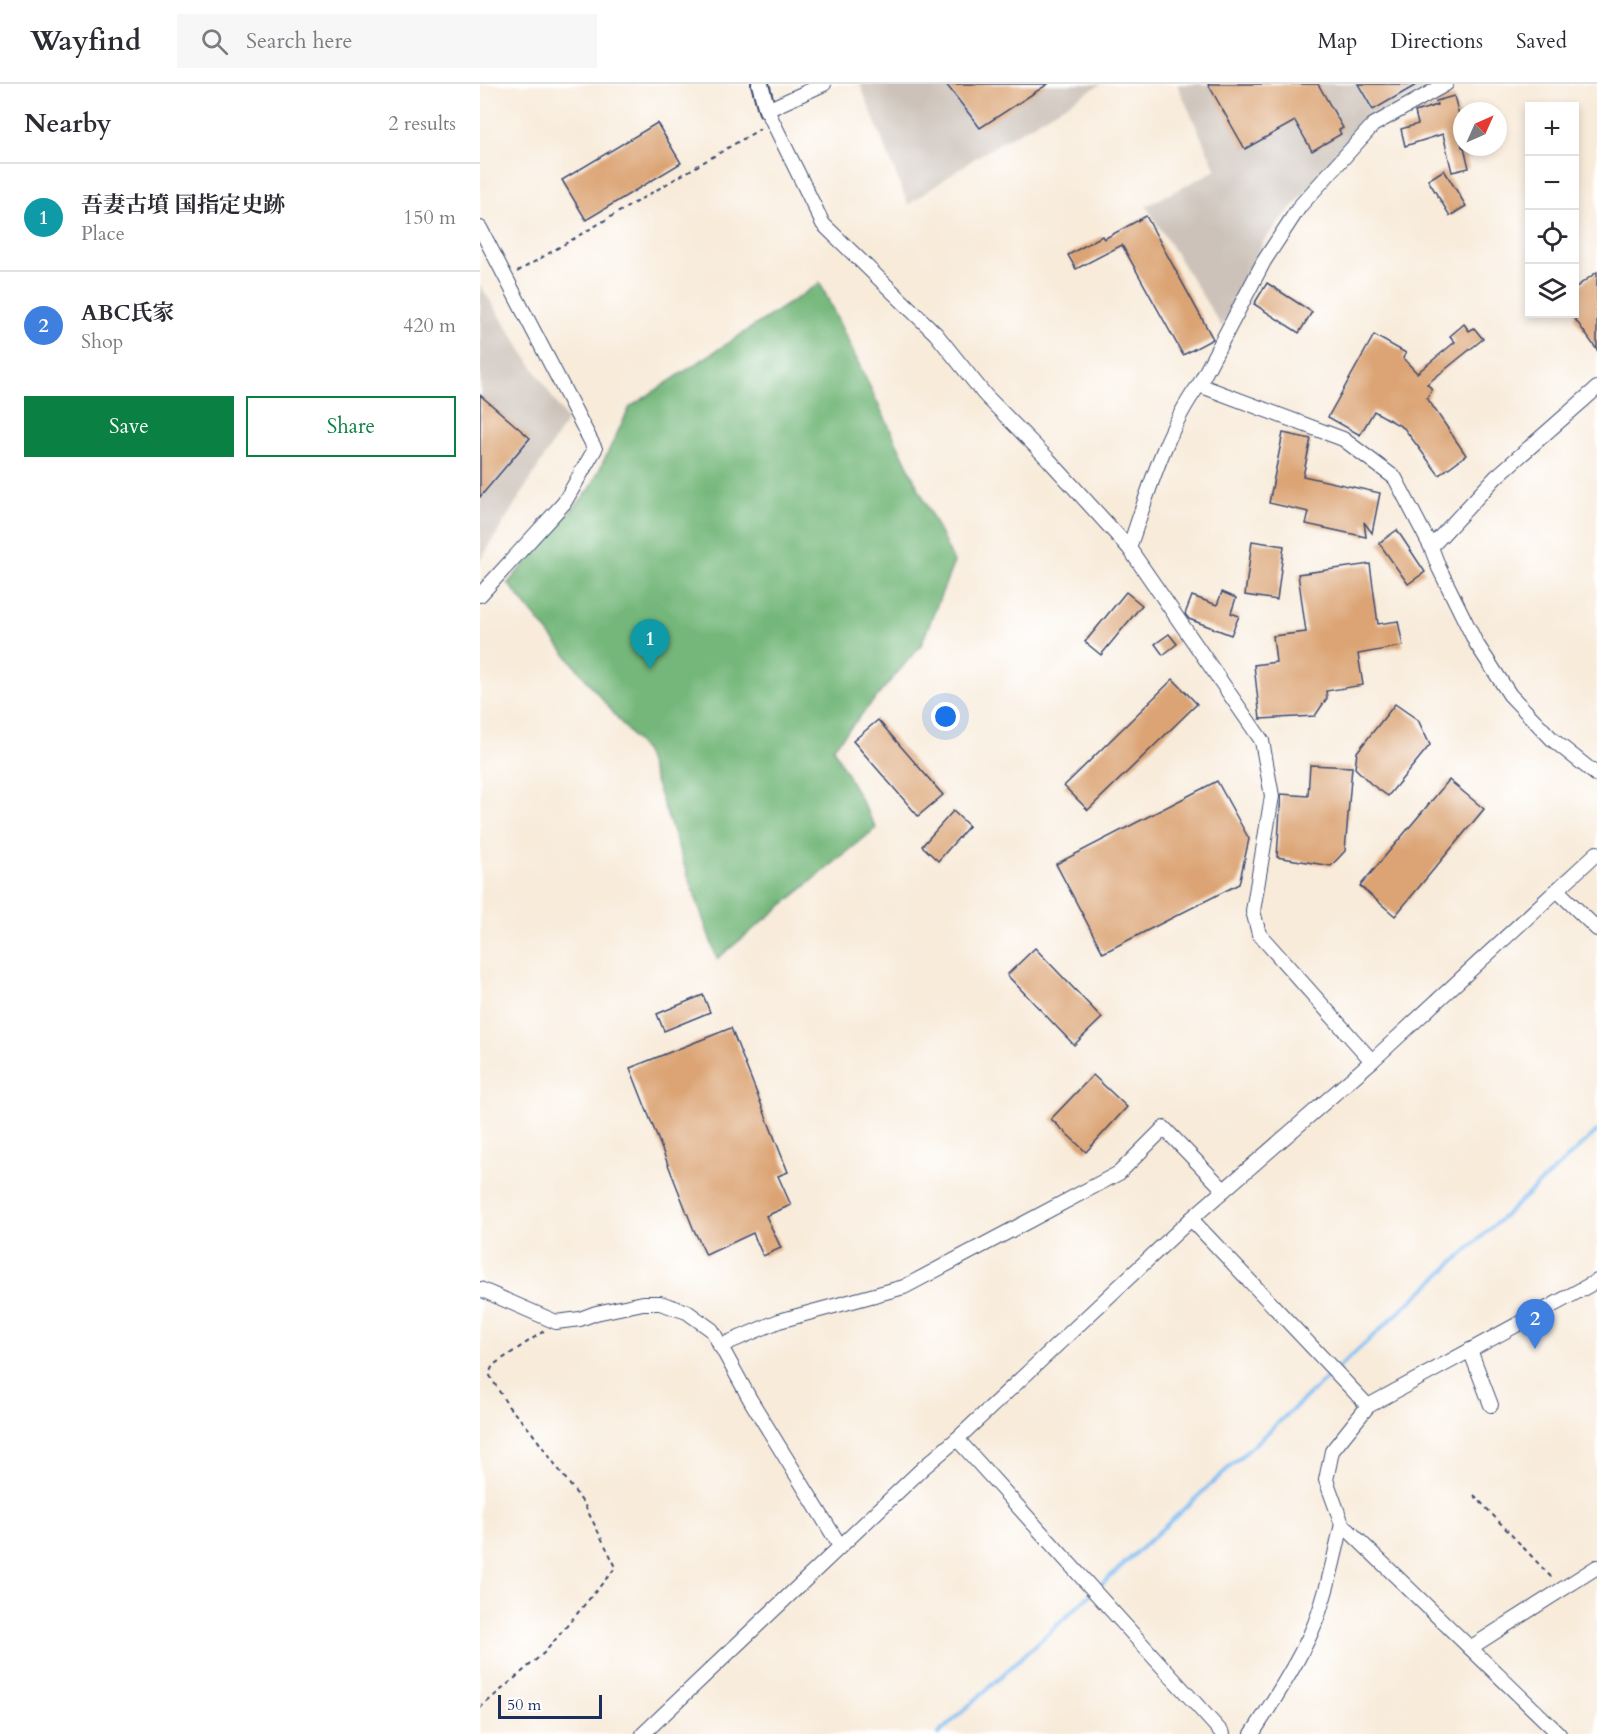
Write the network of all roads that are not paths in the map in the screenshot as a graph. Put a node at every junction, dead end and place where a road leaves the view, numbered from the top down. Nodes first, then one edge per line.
1 (760, 84) edge
2 (824, 84) edge
3 (1446, 84) edge
4 (770, 116) junction
5 (480, 228) edge
6 (1199, 385) junction
7 (1597, 388) edge
8 (1129, 548) junction
9 (1431, 548) junction
10 (480, 595) edge
11 (1597, 775) edge
12 (1597, 854) edge
13 (1558, 891) junction
14 (1597, 929) edge
15 (1372, 1061) junction
16 (1224, 1190) junction
17 (1191, 1219) junction
18 (1597, 1281) edge
19 (480, 1289) edge
20 (720, 1346) junction
21 (1470, 1350) junction
22 (1491, 1405) dead end
23 (1368, 1406) junction
24 (957, 1439) junction
25 (1342, 1524) junction
26 (840, 1546) junction
27 (1597, 1568) edge
28 (1470, 1648) junction
29 (643, 1734) edge
30 (1222, 1734) edge
31 (1252, 1734) edge
32 (1559, 1734) edge

1 - 4 street
2 - 4 street
3 - 6 street
4 - 8 street
5 - 10 street
6 - 8 street
6 - 9 street
7 - 9 street
8 - 15 street
9 - 11 street
12 - 13 street
13 - 14 street
13 - 15 street
15 - 16 street
16 - 17 street
16 - 20 street
17 - 23 street
17 - 24 street
18 - 21 street
19 - 20 street
20 - 26 street
21 - 22 street
21 - 23 street
23 - 25 street
24 - 26 street
24 - 30 street
25 - 28 street
25 - 31 street
26 - 29 street
27 - 28 street
28 - 32 street

